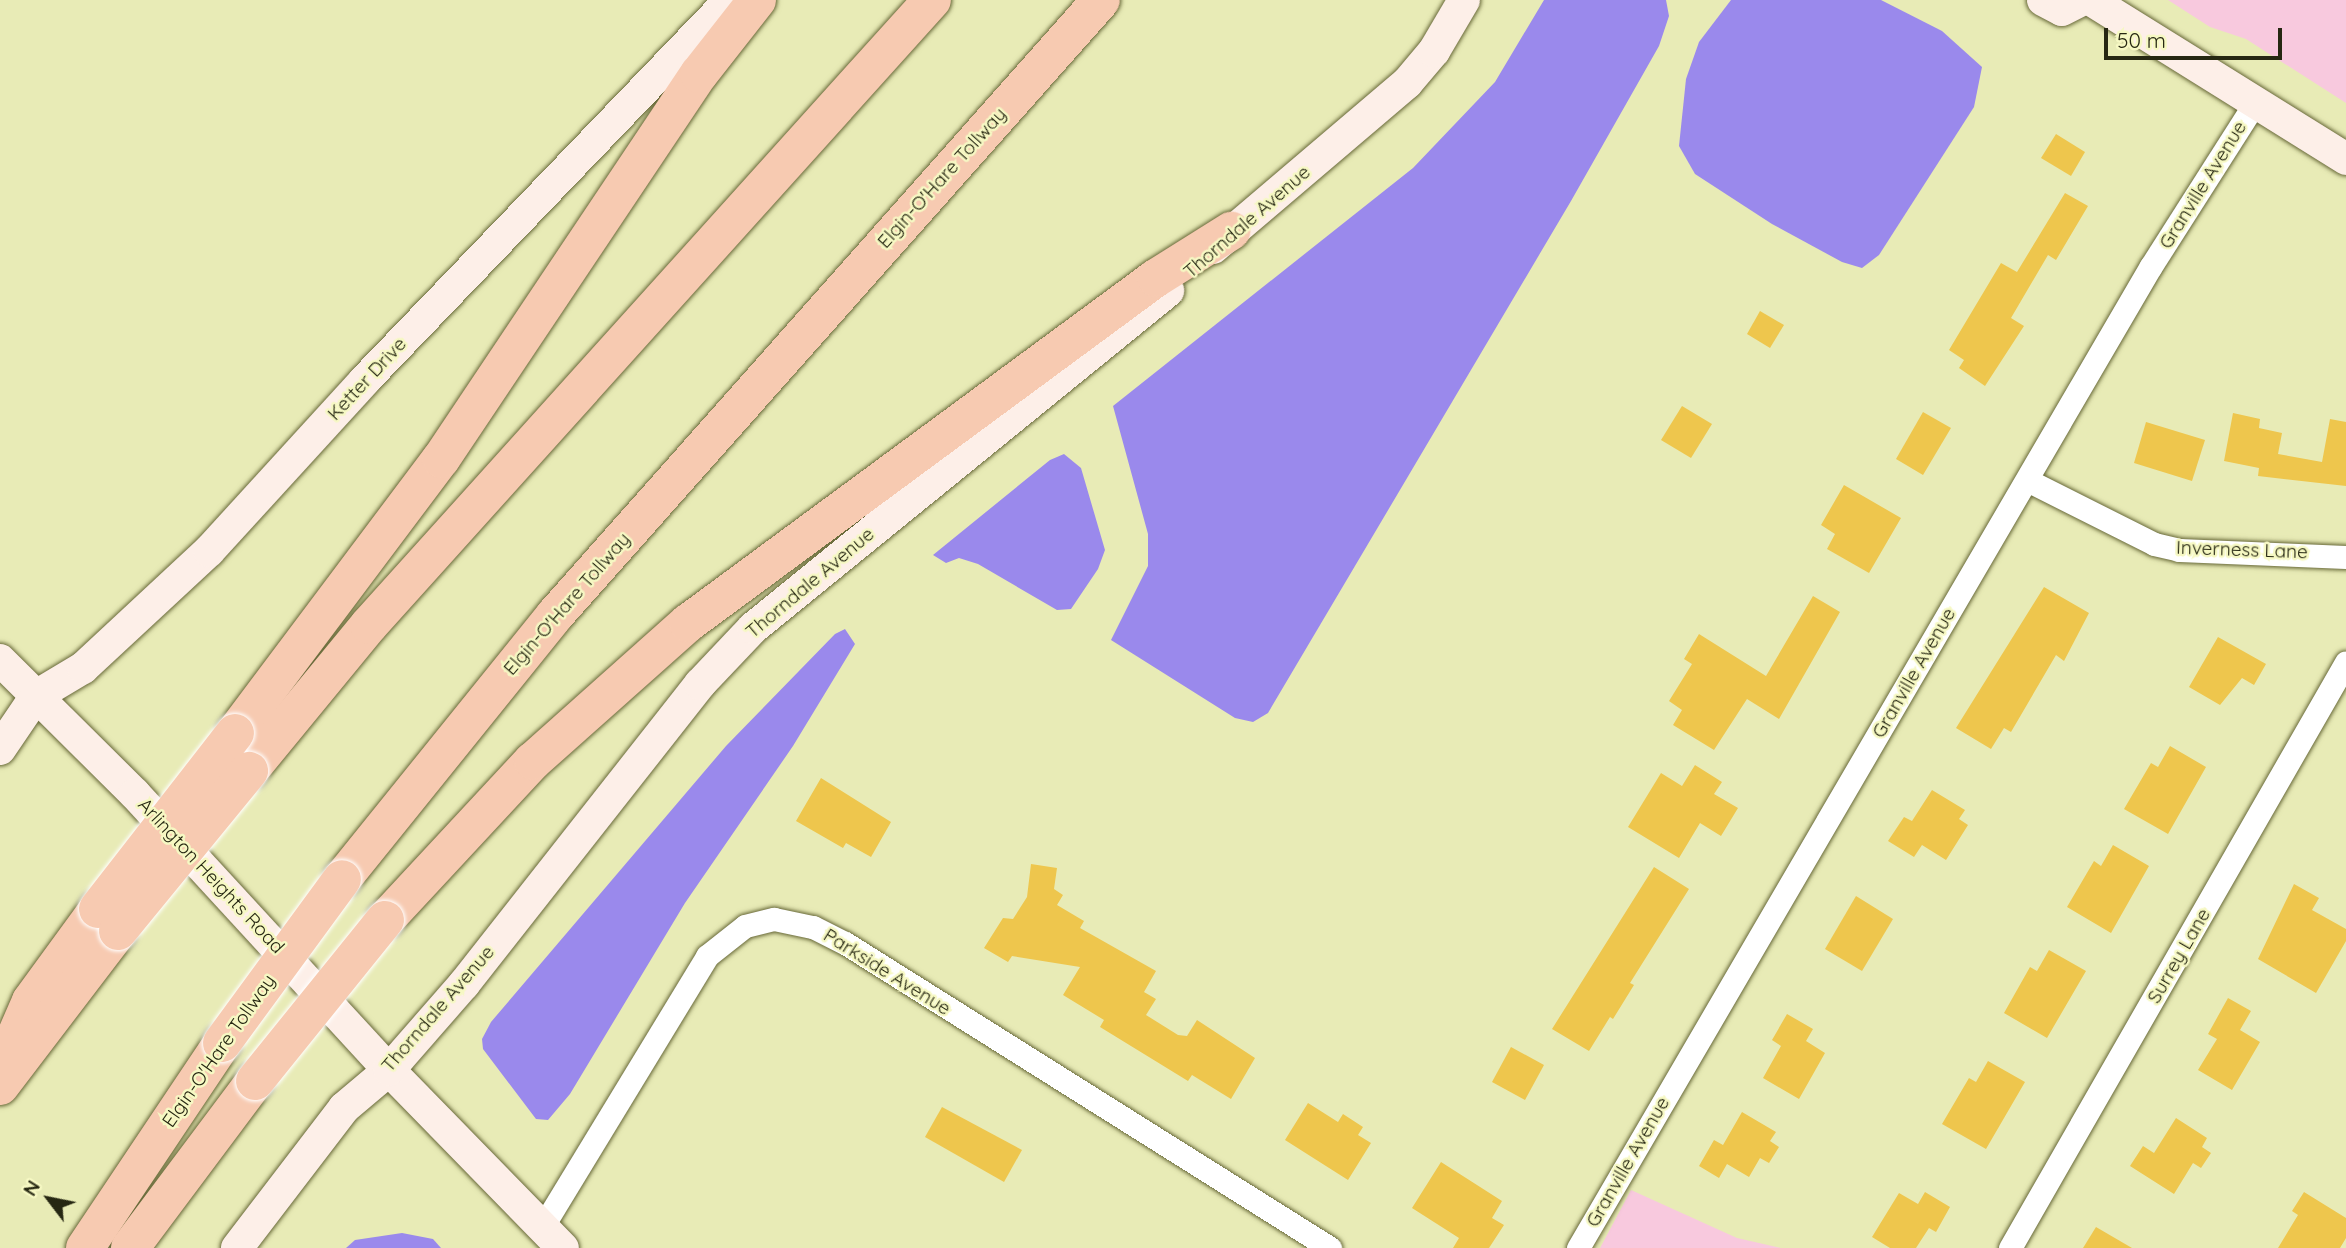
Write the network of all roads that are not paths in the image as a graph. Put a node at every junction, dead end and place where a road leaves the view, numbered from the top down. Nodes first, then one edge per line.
1 (730, 0) edge
2 (757, 0) edge
3 (932, 0) edge
4 (1101, 0) edge
5 (1464, 0) edge
6 (2043, 0) edge
7 (2082, 0) edge
8 (2091, 0) edge
9 (2256, 101) junction
10 (2346, 159) edge
11 (1231, 231) junction
12 (2027, 480) junction
13 (2346, 557) edge
14 (0, 660) edge
15 (2346, 662) edge
16 (36, 696) junction
17 (0, 749) edge
18 (108, 920) junction
19 (389, 1070) junction
20 (0, 1071) edge
21 (0, 1086) edge
22 (553, 1237) edge
23 (85, 1248) edge
24 (130, 1248) edge
25 (237, 1248) edge
26 (1330, 1248) edge
27 (1578, 1248) edge
28 (2010, 1248) edge

1 - 16 street, Ketter Drive
2 - 18 highway, bridge
3 - 18 highway, bridge
4 - 23 highway, Elgin-O'Hare Tollway, bridge
5 - 11 street, Thorndale Avenue
6 - 7 street
8 - 9 street
9 - 10 street
9 - 12 street, Granville Avenue
11 - 19 street, Thorndale Avenue
11 - 24 highway, bridge
12 - 13 street, Inverness Lane
12 - 27 street, Granville Avenue
14 - 16 street, Arlington Heights Road
15 - 28 street, Surrey Lane
16 - 17 street, Ketter Drive
16 - 19 street, Arlington Heights Road
18 - 20 highway
18 - 21 highway
19 - 22 street, Arlington Heights Road
19 - 25 street, Thorndale Avenue
22 - 26 street, Parkside Avenue

